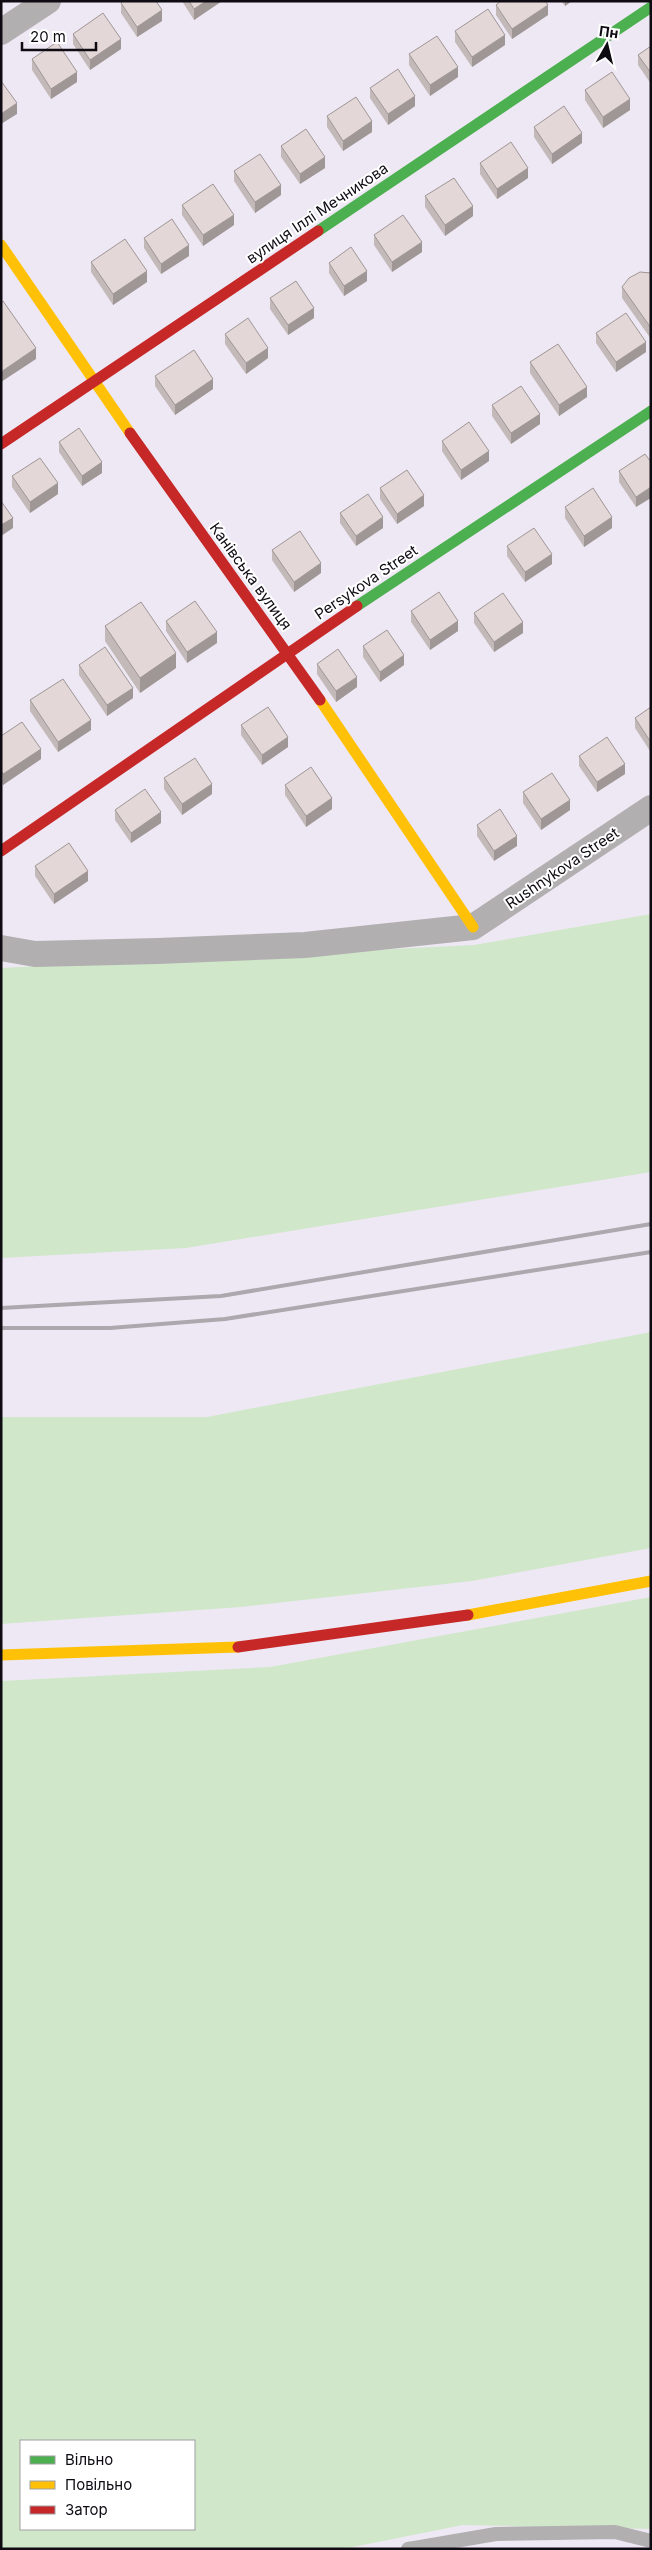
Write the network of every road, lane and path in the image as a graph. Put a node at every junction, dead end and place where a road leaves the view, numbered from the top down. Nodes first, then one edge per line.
1 (48, 1) edge
2 (651, 7) edge
3 (1, 32) edge
4 (1, 245) edge
5 (93, 382) junction
6 (651, 411) edge
7 (1, 444) edge
8 (288, 652) junction
9 (651, 808) edge
10 (1, 851) edge
11 (473, 927) junction
12 (1, 948) edge
13 (651, 1581) edge
14 (1, 1655) edge
15 (651, 2541) edge
16 (408, 2549) edge

1 - 3 street
2 - 5 street, вулиця Іллі Мечникова
4 - 5 street, Канівська вулиця
5 - 7 street, вулиця Іллі Мечникова
5 - 8 street, Канівська вулиця
6 - 8 street, Persykova Street
8 - 10 street, Persykova Street
8 - 11 street, Канівська вулиця
9 - 11 street, Rushnykova Street
11 - 12 street
13 - 14 street
15 - 16 lane

